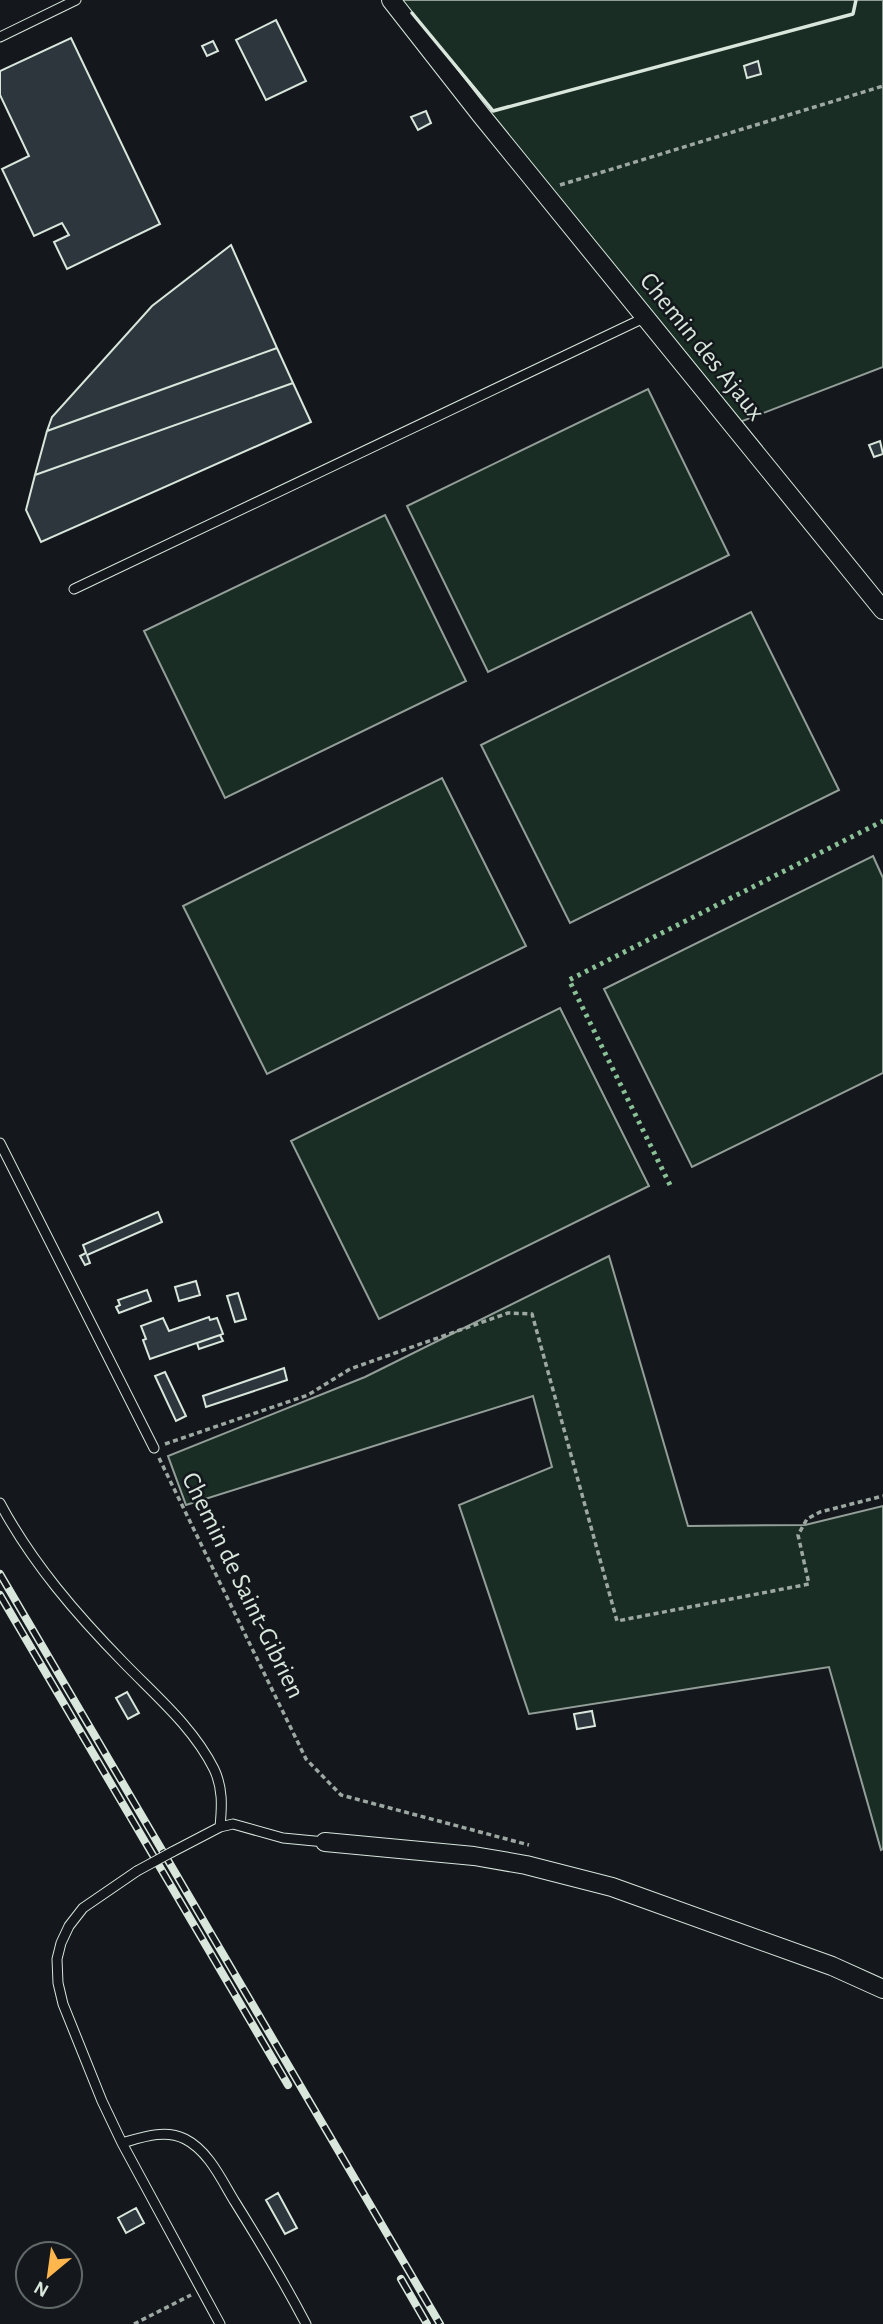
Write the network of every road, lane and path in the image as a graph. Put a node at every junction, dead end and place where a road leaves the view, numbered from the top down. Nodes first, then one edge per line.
1 (76, 0) edge
2 (391, 0) edge
3 (0, 37) edge
4 (883, 86) edge
5 (546, 192) junction
6 (646, 317) junction
7 (74, 589) dead end
8 (883, 610) edge
9 (0, 1143) edge
10 (154, 1448) junction
11 (883, 1496) edge
12 (0, 1503) edge
13 (220, 1827) junction
14 (325, 1842) joint
15 (540, 1848) dead end
16 (883, 1989) edge
17 (122, 2143) junction
18 (202, 2290) junction
19 (134, 2324) edge
20 (220, 2324) edge
21 (306, 2324) edge

1 - 3 lane
2 - 5 street, Chemin des Ajaux
4 - 5 path
5 - 6 street, Chemin des Ajaux
6 - 7 lane
6 - 8 street, Chemin des Ajaux
9 - 10 lane, Chemin de Saint-Gibrien
10 - 11 path
10 - 15 path, Chemin de Saint-Gibrien
12 - 13 lane
13 - 14 lane
13 - 17 lane, bridge
14 - 16 street
17 - 18 lane
17 - 21 lane
18 - 19 path
18 - 20 lane

